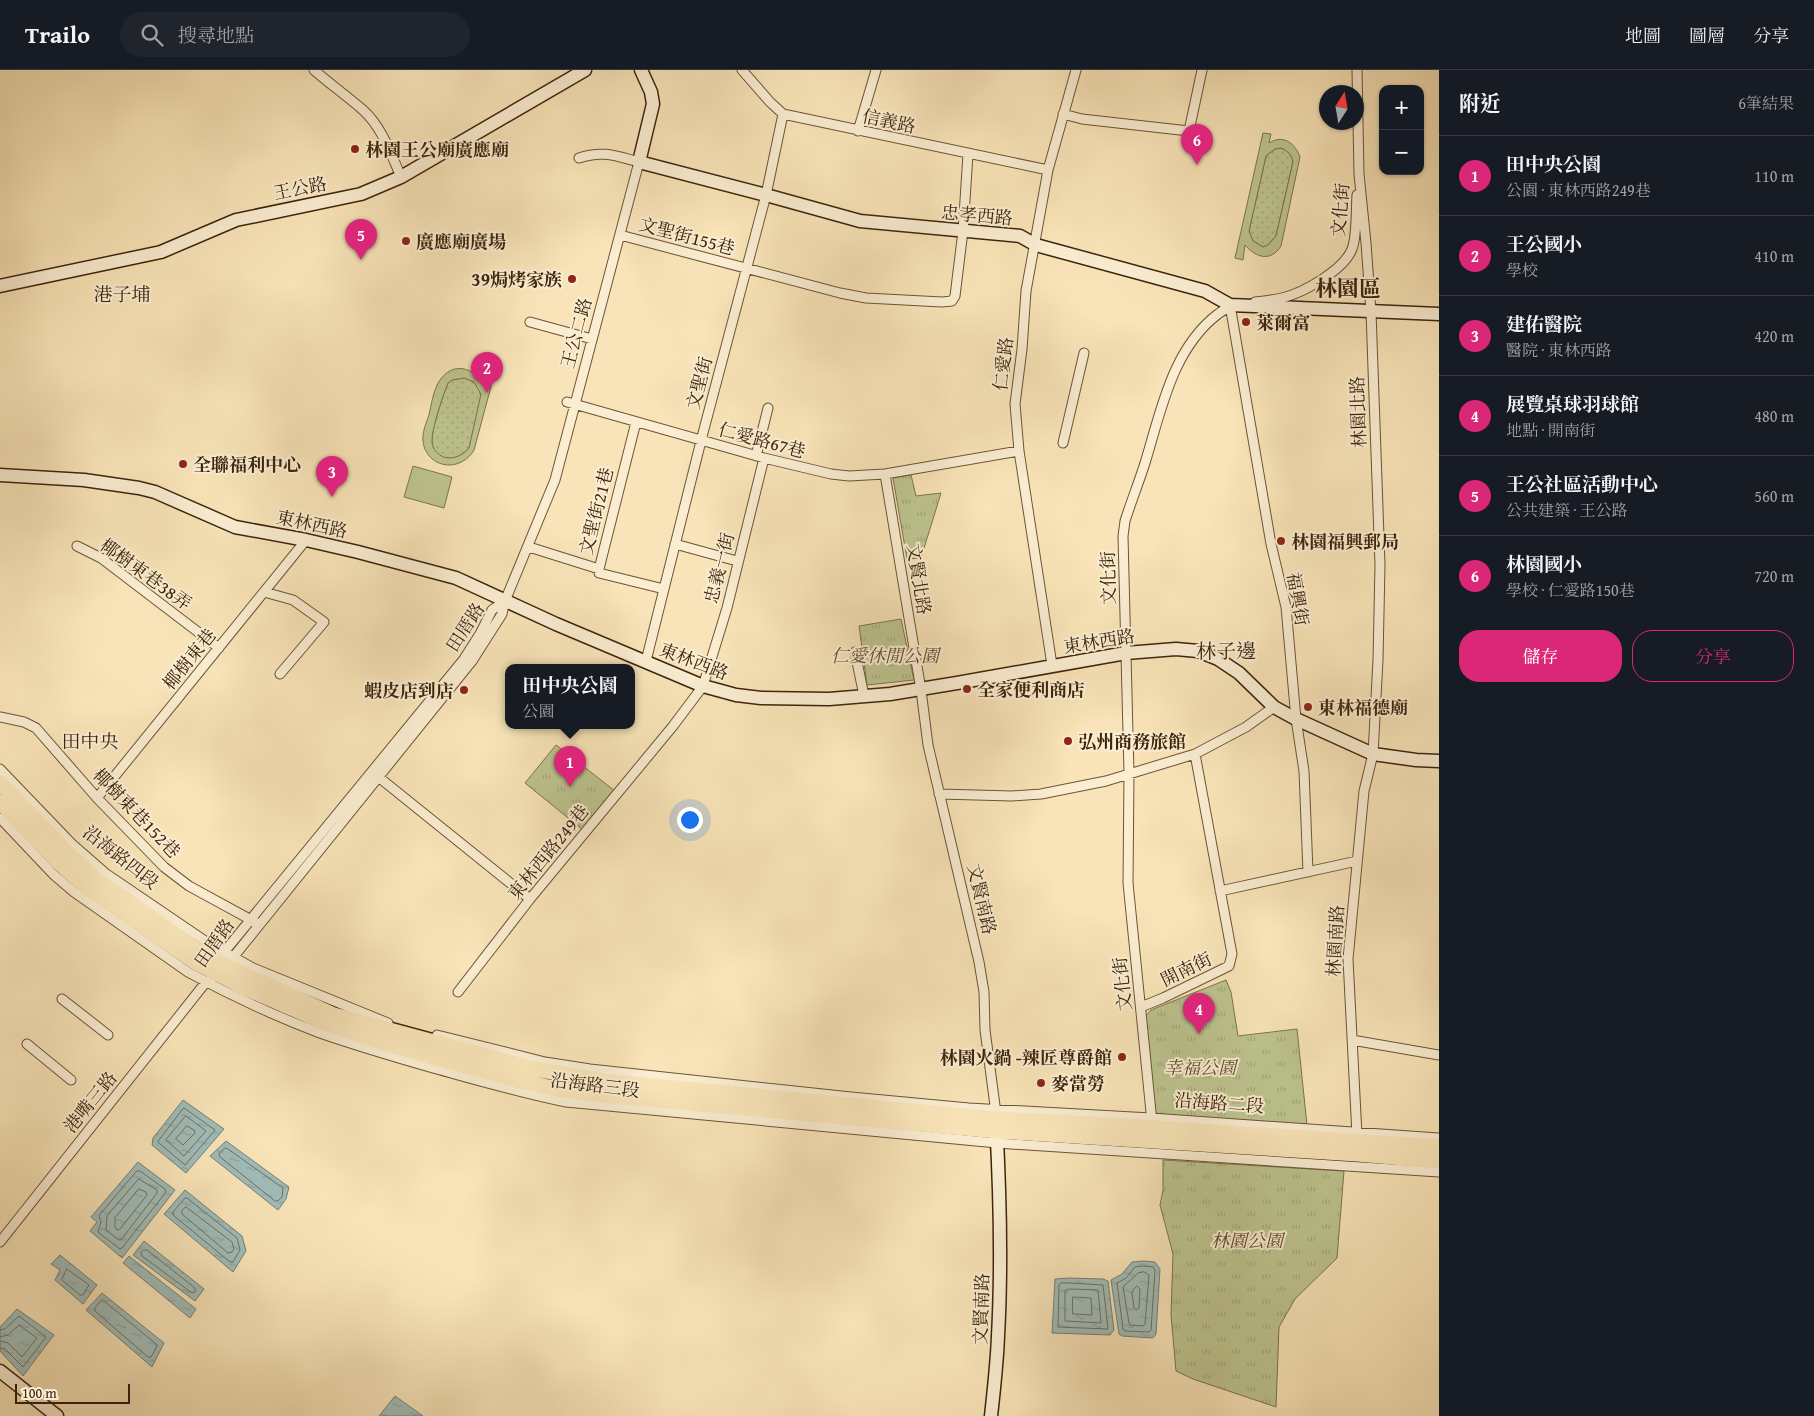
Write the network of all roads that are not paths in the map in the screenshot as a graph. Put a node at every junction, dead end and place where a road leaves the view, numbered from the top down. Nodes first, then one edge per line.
1 (314, 70) edge
2 (585, 70) edge
3 (640, 70) edge
4 (742, 70) edge
5 (876, 70) edge
6 (1076, 70) edge
7 (1202, 70) edge
8 (1357, 70) edge
9 (783, 114) junction
10 (1063, 114) junction
11 (858, 131) junction
12 (968, 154) junction
13 (579, 158) dead end
14 (640, 162) junction
15 (1048, 170) junction
16 (1359, 174) junction
17 (401, 177) junction
18 (766, 195) junction
19 (963, 231) junction
20 (620, 235) junction
21 (1036, 245) junction
22 (747, 268) junction
23 (0, 286) edge
24 (1230, 305) junction
25 (1370, 312) junction
26 (1439, 314) edge
27 (530, 322) dead end
28 (592, 339) junction
29 (1084, 353) dead end
30 (571, 403) junction
31 (768, 408) dead end
32 (636, 422) junction
33 (701, 440) junction
34 (1062, 442) dead end
35 (1019, 451) junction
36 (760, 457) junction
37 (885, 474) junction
38 (0, 475) edge
39 (306, 540) junction
40 (675, 544) junction
41 (77, 546) dead end
42 (528, 547) junction
43 (737, 561) junction
44 (599, 569) junction
45 (664, 589) junction
46 (264, 592) junction
47 (505, 601) junction
48 (219, 648) junction
49 (855, 652) dead end
50 (1126, 653) junction
51 (646, 661) junction
52 (1052, 666) junction
53 (280, 674) dead end
54 (703, 686) junction
55 (921, 690) junction
56 (864, 696) junction
57 (1274, 707) junction
58 (0, 718) edge
59 (1296, 719) junction
60 (1195, 754) junction
61 (1374, 754) junction
62 (1439, 761) edge
63 (0, 769) edge
64 (1129, 773) junction
65 (375, 775) junction
66 (0, 783) edge
67 (939, 794) junction
68 (98, 798) junction
69 (0, 802) edge
70 (0, 818) edge
71 (1357, 861) junction
72 (1308, 872) junction
73 (1220, 890) junction
74 (530, 899) junction
75 (251, 920) junction
76 (260, 924) junction
77 (220, 966) junction
78 (458, 992) dead end
79 (62, 998) dead end
80 (1141, 1007) junction
81 (108, 1035) dead end
82 (1352, 1040) junction
83 (27, 1044) dead end
84 (1439, 1055) edge
85 (539, 1078) junction
86 (71, 1080) dead end
87 (825, 1110) junction
88 (997, 1125) junction
89 (1155, 1135) junction
90 (1439, 1138) edge
91 (1439, 1147) edge
92 (1357, 1148) junction
93 (1439, 1161) edge
94 (1439, 1172) edge
95 (0, 1242) edge
96 (0, 1371) edge
97 (57, 1416) edge
98 (991, 1416) edge

1 - 17 street
2 - 17 street, 王公路
3 - 14 street, 王公二路
4 - 9 street
5 - 11 street
6 - 10 street, 仁愛路
7 - 10 street
8 - 16 street, 林園北路
9 - 11 street, 信義路
9 - 18 street, 文聖街
10 - 15 street, 仁愛路
11 - 12 street, 信義路
12 - 15 street, 信義路
12 - 19 street
13 - 14 street, 忠孝西路
14 - 18 street, 忠孝西路
14 - 20 street, 王公二路
15 - 21 street, 仁愛路
16 - 24 street, 文化街
16 - 25 street, 林園北路
17 - 23 street, 王公路
18 - 19 street, 忠孝西路
18 - 22 street, 文聖街
19 - 21 street, 忠孝西路
19 - 22 street, 文聖街155巷
20 - 22 street, 文聖街155巷
20 - 28 street, 王公二路
21 - 24 street, 忠孝西路
21 - 35 street, 仁愛路
22 - 33 street, 文聖街
24 - 25 street, 忠孝西路
24 - 50 street, 文化街
24 - 59 street, 福興街
25 - 26 street, 忠孝西路
25 - 61 street, 林園北路
27 - 28 street
28 - 30 street, 王公二路
29 - 34 street
30 - 32 street, 仁愛路67巷
30 - 42 street, 王公二路
31 - 36 street, 忠義一街
32 - 33 street, 仁愛路67巷
32 - 44 street, 文聖街21巷
33 - 36 street, 仁愛路67巷
33 - 40 street, 文聖街
35 - 37 street, 仁愛路67巷
35 - 52 street, 仁愛路
36 - 37 street, 仁愛路67巷
36 - 43 street, 忠義一街
37 - 55 street, 文賢北路
38 - 39 street, 東林西路
39 - 46 street, 椰樹東巷
39 - 47 street, 東林西路
40 - 43 street
40 - 45 street, 文聖街
41 - 48 street, 椰樹東巷38弄
42 - 44 street
42 - 47 street, 王公二路
43 - 54 street, 忠義一街
44 - 45 street, 文聖街21巷
45 - 51 street, 文聖街
46 - 48 street, 椰樹東巷
46 - 53 street
47 - 51 street, 東林西路
47 - 65 street, 田厝路
48 - 68 street, 椰樹東巷
49 - 56 street
50 - 52 street, 東林西路
50 - 57 street, 東林西路
50 - 64 street, 文化街
51 - 54 street, 東林西路
52 - 55 street, 東林西路
54 - 56 street, 東林西路
54 - 74 street, 東林西路249巷
55 - 56 street, 東林西路
55 - 67 street, 文賢南路
57 - 59 street, 東林西路
57 - 60 street
58 - 68 street, 椰樹東巷152巷
59 - 61 street, 東林西路
59 - 72 street, 福興街
60 - 64 street
60 - 73 street, 開南街
61 - 62 street, 東林西路
61 - 71 street, 林園南路
63 - 77 street, 沿海路四段
64 - 67 street
64 - 80 street, 文化街
65 - 74 street
65 - 75 street, 田厝路
65 - 76 street, 田厝路
66 - 77 main road, 沿海路四段
67 - 88 street, 文賢南路
68 - 75 street, 椰樹東巷152巷
69 - 77 main road
70 - 77 street
71 - 72 street
71 - 82 street, 林園南路
72 - 73 street
73 - 80 street, 開南街
74 - 78 street, 東林西路249巷
75 - 76 street, 椰樹東巷152巷
75 - 77 street, 田厝路
76 - 77 street, 田厝路
77 - 85 main road, 沿海路三段
77 - 85 main road, 沿海路三段
77 - 95 street, 港嘴三路
79 - 81 street
80 - 89 street, 文化街
82 - 84 street
82 - 92 street, 林園南路
83 - 86 street
85 - 87 main road, 沿海路三段
85 - 87 main road, 沿海路三段
87 - 88 main road, 沿海路三段
87 - 88 street, 沿海路三段
88 - 89 main road, 沿海路二段
88 - 89 street, 沿海路二段
88 - 98 street, 文賢南路
89 - 92 main road, 沿海路二段
89 - 92 street, 沿海路二段
90 - 92 street, 沿海路二段
91 - 92 main road, 沿海路二段
92 - 93 main road, 沿海路二段
92 - 94 street, 沿海路二段
96 - 97 street

